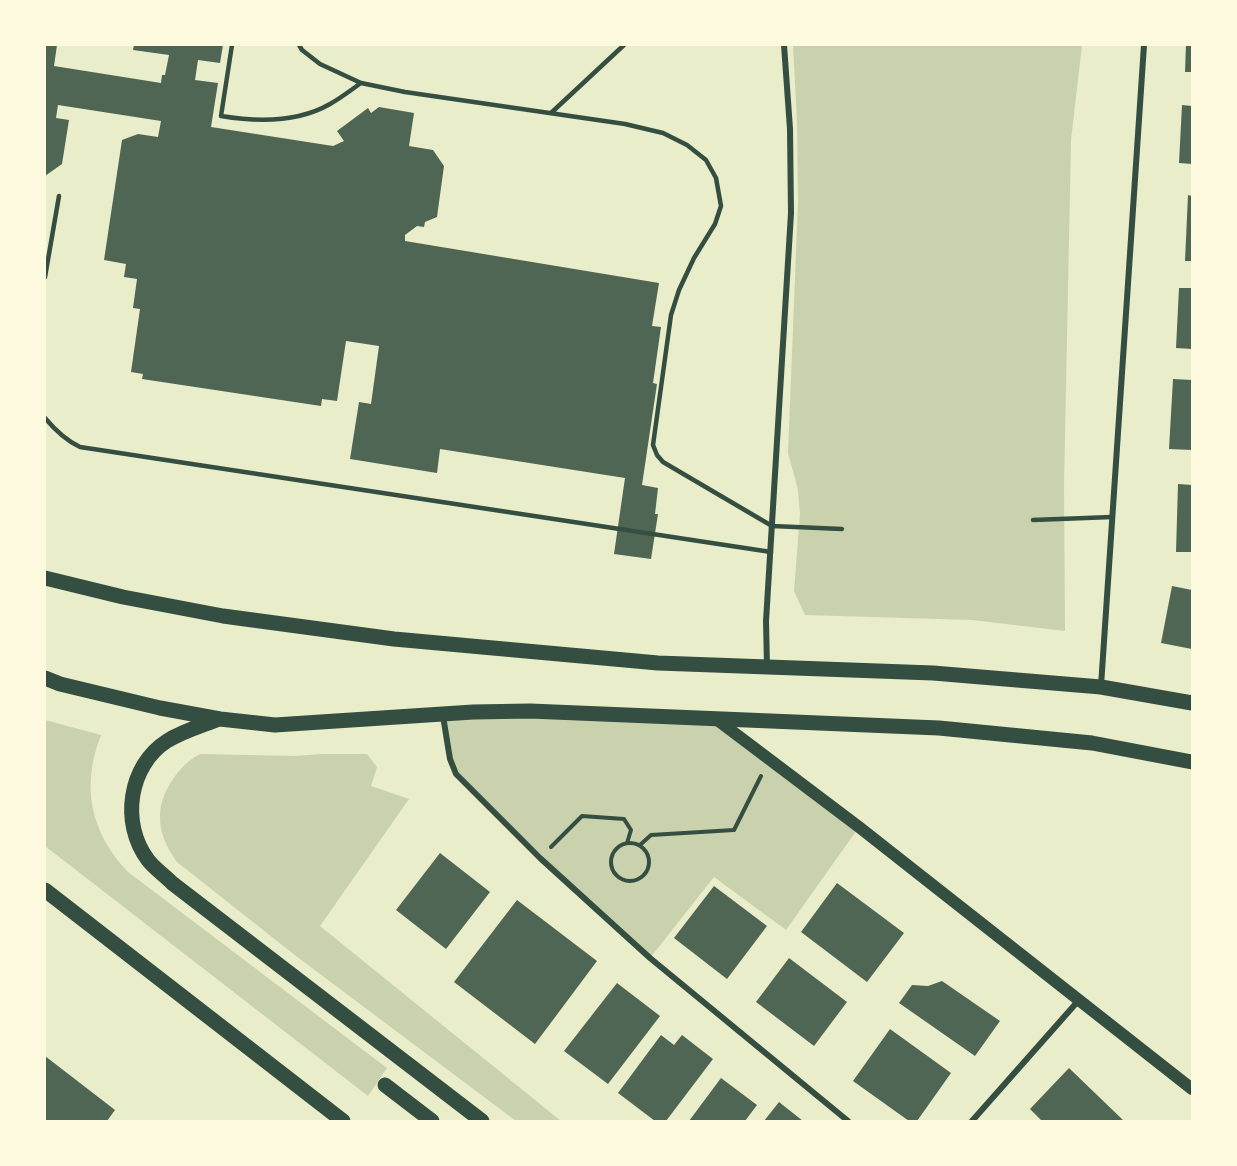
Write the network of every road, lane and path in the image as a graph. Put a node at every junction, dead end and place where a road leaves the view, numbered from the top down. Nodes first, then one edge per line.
1 (232, 45) edge
2 (299, 45) edge
3 (624, 45) edge
4 (784, 45) edge
5 (1144, 45) edge
6 (361, 83) junction
7 (551, 113) junction
8 (59, 196) dead end
9 (45, 277) edge
10 (45, 418) edge
11 (1112, 517) junction
12 (1032, 520) dead end
13 (772, 525) junction
14 (842, 529) dead end
15 (771, 552) junction
16 (45, 578) edge
17 (767, 668) junction
18 (45, 678) edge
19 (1101, 687) junction
20 (1192, 703) edge
21 (443, 715) junction
22 (220, 719) junction
23 (716, 719) junction
24 (770, 759) junction
25 (1192, 762) edge
26 (627, 843) junction
27 (640, 845) junction
28 (540, 858) junction
29 (45, 890) edge
30 (1079, 1000) junction
31 (385, 1085) dead end
32 (1192, 1089) edge
33 (343, 1121) edge
34 (432, 1121) edge
35 (482, 1121) edge
36 (848, 1121) edge
37 (972, 1121) edge

1 - 6 lane
2 - 6 lane
3 - 7 lane
4 - 13 street
5 - 11 street
6 - 7 lane
7 - 13 lane
8 - 9 lane
10 - 15 lane
11 - 12 lane
11 - 19 street
13 - 14 lane
13 - 15 street
15 - 17 street
16 - 17 main road
17 - 19 main road
18 - 22 main road
19 - 20 main road
21 - 22 main road
21 - 23 main road
21 - 28 street
22 - 35 main road
23 - 24 main road
23 - 25 main road
24 - 27 path
24 - 30 main road
26 - 27 path
26 - 27 path
26 - 28 path
28 - 36 street
29 - 33 main road
30 - 32 main road
30 - 37 street
31 - 34 main road

